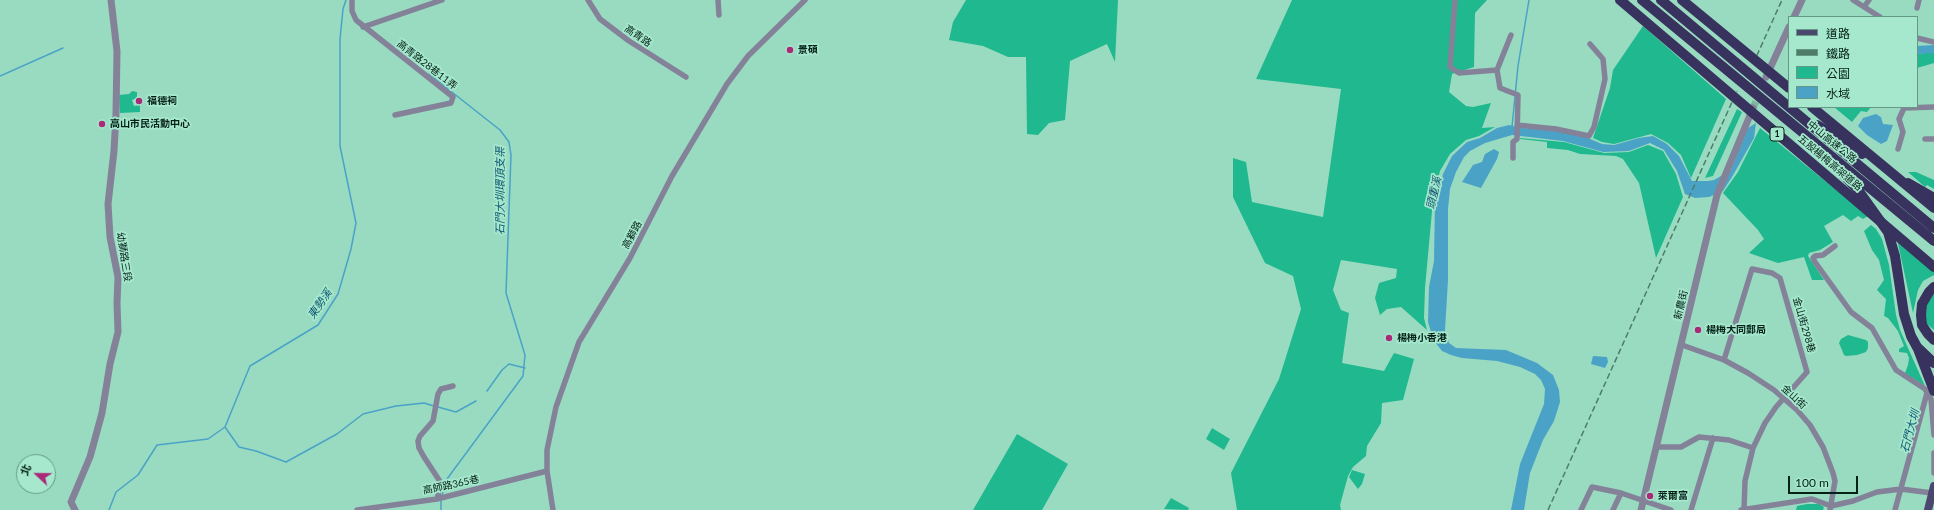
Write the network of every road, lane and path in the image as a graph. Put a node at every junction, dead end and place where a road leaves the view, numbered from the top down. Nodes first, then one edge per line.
1 (111, 0) edge
2 (352, 0) edge
3 (442, 0) edge
4 (588, 0) edge
5 (718, 0) edge
6 (805, 0) edge
7 (1455, 0) edge
8 (1620, 0) edge
9 (1642, 0) edge
10 (1661, 0) edge
11 (1682, 0) edge
12 (1802, 0) edge
13 (1853, 0) edge
14 (1869, 0) edge
15 (1919, 0) edge
16 (1864, 7) junction
17 (1917, 8) dead end
18 (719, 14) dead end
19 (1794, 16) edge
20 (1878, 16) edge
21 (363, 27) junction
22 (1788, 29) edge
23 (1511, 35) dead end
24 (1918, 38) edge
25 (1934, 42) edge
26 (1590, 44) dead end
27 (1497, 70) junction
28 (686, 77) dead end
29 (1766, 77) dead end
30 (1788, 87) edge
31 (1788, 106) edge
32 (1934, 107) edge
33 (1753, 108) tunnel mouth
34 (1791, 108) edge
35 (1813, 108) edge
36 (1904, 108) edge
37 (1918, 108) edge
38 (395, 115) dead end
39 (1517, 126) junction
40 (1808, 138) junction
41 (1925, 139) dead end
42 (1934, 139) edge
43 (1898, 149) dead end
44 (1513, 158) dead end
45 (1934, 198) edge
46 (1934, 208) edge
47 (1934, 228) edge
48 (1934, 240) edge
49 (1835, 246) dead end
50 (1934, 267) edge
51 (1934, 287) edge
52 (1934, 340) edge
53 (1682, 344) junction
54 (1917, 347) junction
55 (1724, 360) junction
56 (1933, 362) edge
57 (453, 386) dead end
58 (1930, 386) edge
59 (1784, 398) junction
60 (1934, 435) edge
61 (1712, 438) junction
62 (1657, 447) junction
63 (1753, 448) junction
64 (1934, 453) edge
65 (547, 472) junction
66 (1934, 473) edge
67 (1903, 489) junction
68 (1933, 490) edge
69 (1621, 493) junction
70 (437, 499) junction
71 (1644, 500) junction
72 (1830, 508) edge
73 (75, 510) edge
74 (357, 510) edge
75 (553, 510) edge
76 (1581, 510) edge
77 (1613, 510) edge
78 (1641, 510) edge
79 (1671, 510) edge
80 (1691, 510) edge
81 (1742, 510) edge
82 (1895, 510) edge
83 (1928, 510) edge

1 - 73 street, 幼獅路三段
2 - 21 street, 高青路28巷11弄
3 - 21 street
4 - 28 street, 高青路
5 - 18 street
6 - 65 street, 高獅路
7 - 27 street
8 - 50 highway, 五股楊梅高架道路 / 1, bridge
9 - 40 highway, 中山高速公路 / 1
10 - 31 highway, 中山高速公路
11 - 30 highway, bridge
12 - 19 street
13 - 16 street
14 - 16 street
15 - 17 street
16 - 20 street
21 - 38 street, 高青路28巷11弄
22 - 29 street
23 - 27 street
24 - 25 street
26 - 39 street
27 - 39 street
32 - 37 street
33 - 53 street, 新農街
34 - 45 highway
34 - 47 highway, 中山高速公路
35 - 46 highway, bridge
36 - 43 street
39 - 44 street
40 - 48 highway, 中山高速公路 / 1
40 - 54 highway
41 - 42 street
49 - 58 street
51 - 52 highway
53 - 55 street, 金山街
53 - 62 street, 新農街
54 - 56 highway
54 - 58 highway
55 - 59 street, 金山街
55 - 59 street, 金山街298巷
57 - 70 street
58 - 60 street
58 - 67 street
59 - 63 street
59 - 72 street, 金山街
61 - 62 street
61 - 63 street
61 - 80 street
62 - 71 street, 新農街
63 - 81 street
64 - 66 street
65 - 70 street, 高師路365巷
65 - 75 street, 高獅路
67 - 68 street
67 - 72 street
67 - 82 street
68 - 83 main road
69 - 71 street
69 - 76 street
69 - 77 street
70 - 74 street, 高師路365巷
71 - 78 street, 新農街
71 - 79 street
72 - 81 street

